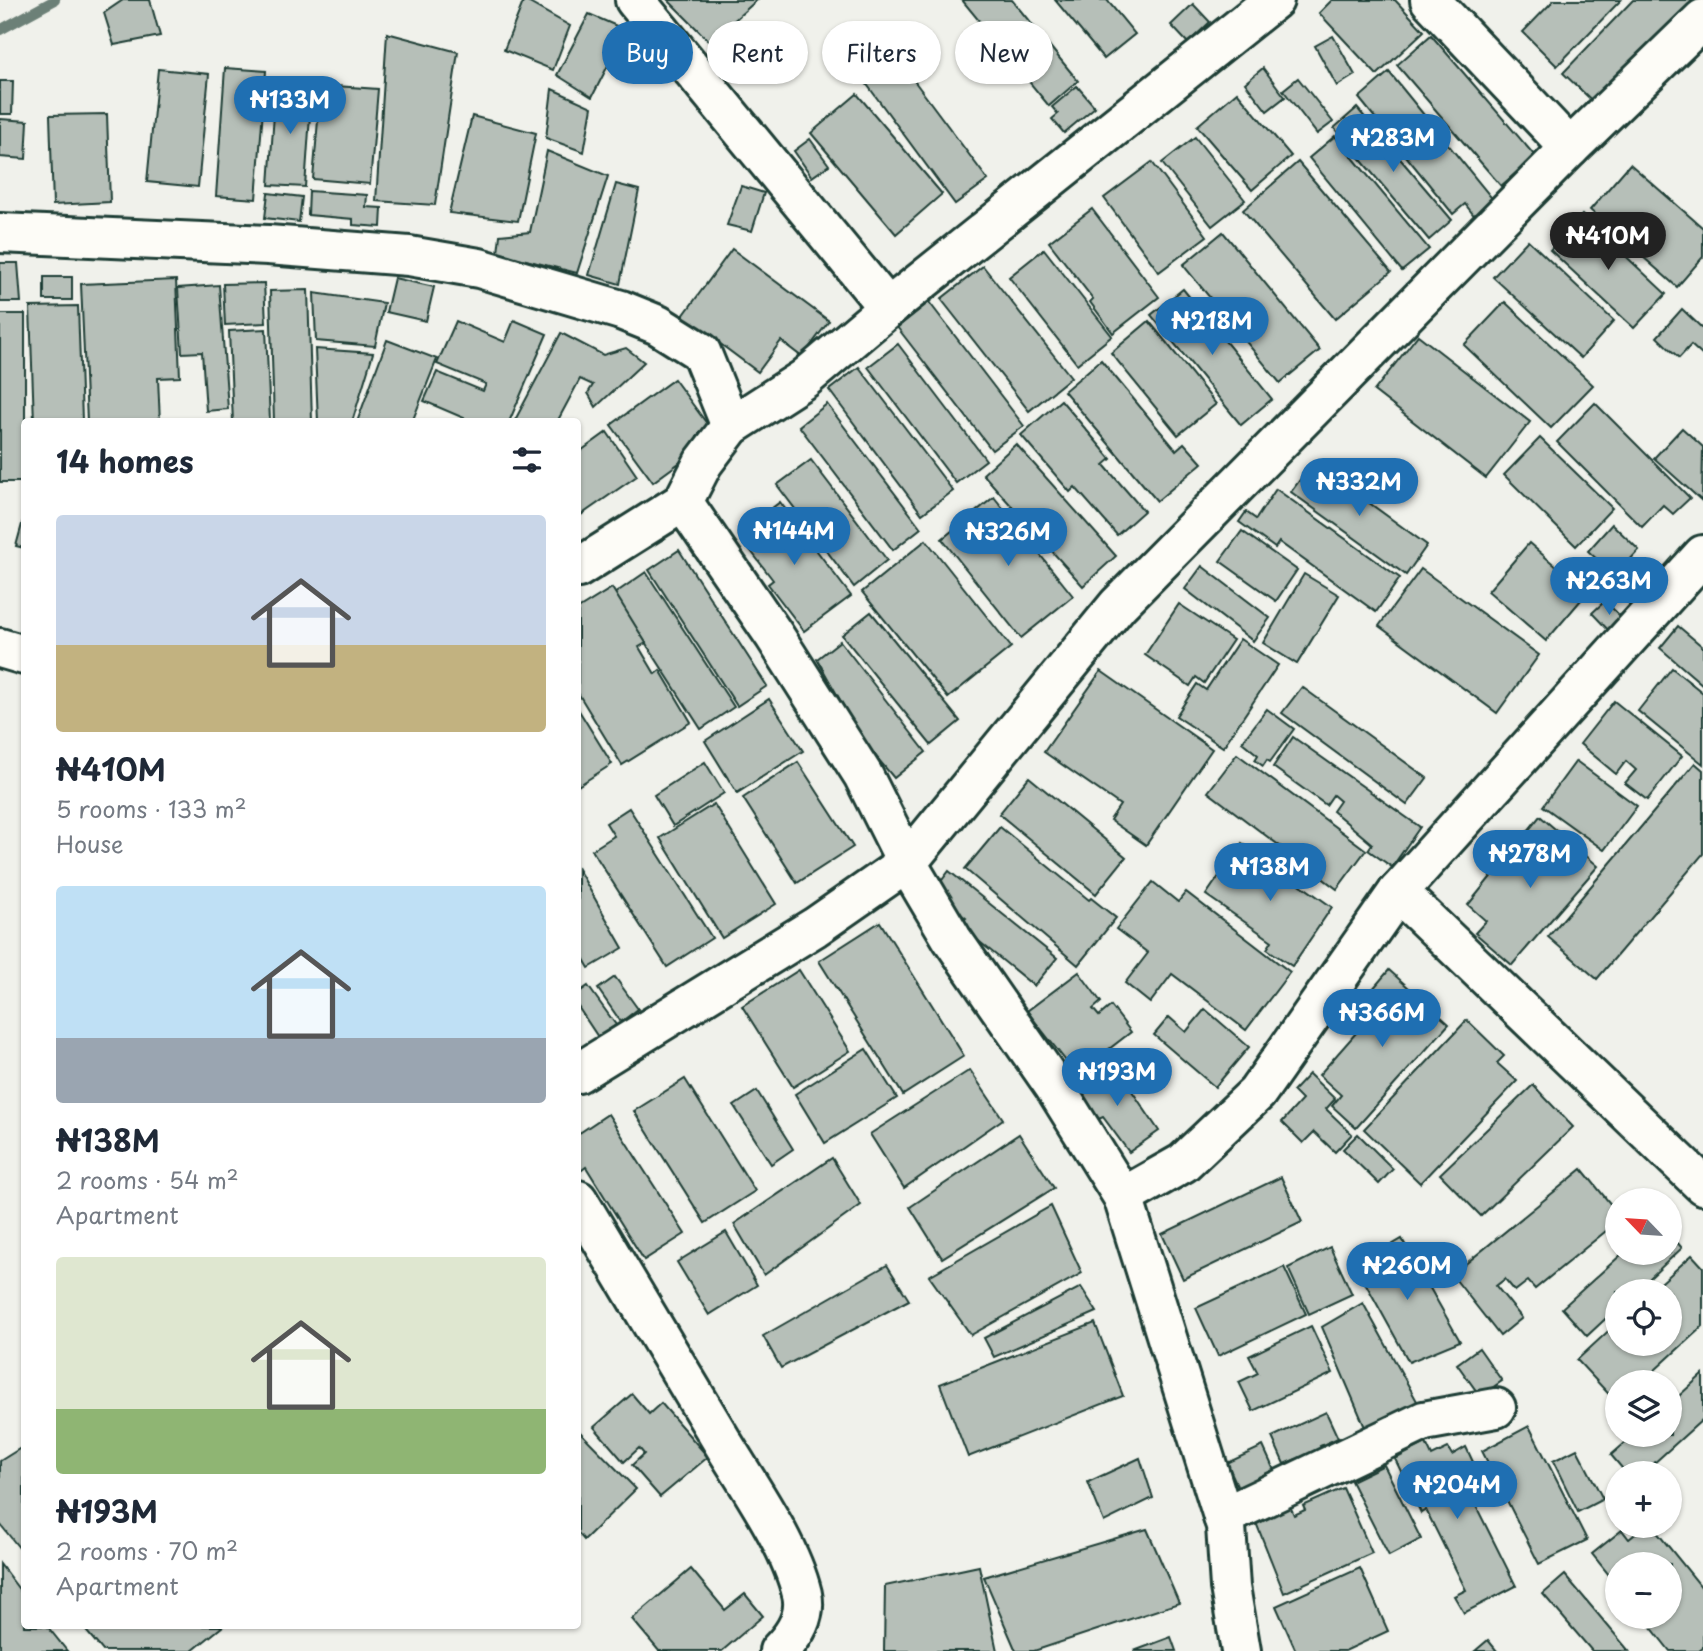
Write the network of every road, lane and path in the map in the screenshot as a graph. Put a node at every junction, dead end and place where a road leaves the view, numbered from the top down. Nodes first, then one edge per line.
1 (635, 0) edge
2 (1274, 0) edge
3 (1430, 0) edge
4 (1703, 19) edge
5 (1570, 148) junction
6 (0, 233) edge
7 (888, 308) junction
8 (731, 426) junction
9 (683, 502) junction
10 (1703, 555) edge
11 (581, 566) edge
12 (0, 648) edge
13 (21, 654) edge
14 (907, 863) junction
15 (1398, 892) junction
16 (581, 1071) edge
17 (1703, 1185) edge
18 (1123, 1197) junction
19 (581, 1205) edge
20 (1496, 1408) dead end
21 (1223, 1517) junction
22 (779, 1651) edge
23 (1241, 1651) edge

1 - 7 street
2 - 7 street
3 - 5 street
4 - 5 street
5 - 14 street
6 - 8 street
7 - 8 street
8 - 9 street
9 - 11 street
9 - 14 street
10 - 15 street
12 - 13 street
14 - 16 street
14 - 18 street
15 - 17 street
15 - 18 street
18 - 21 street
19 - 22 street
20 - 21 street
21 - 23 street

